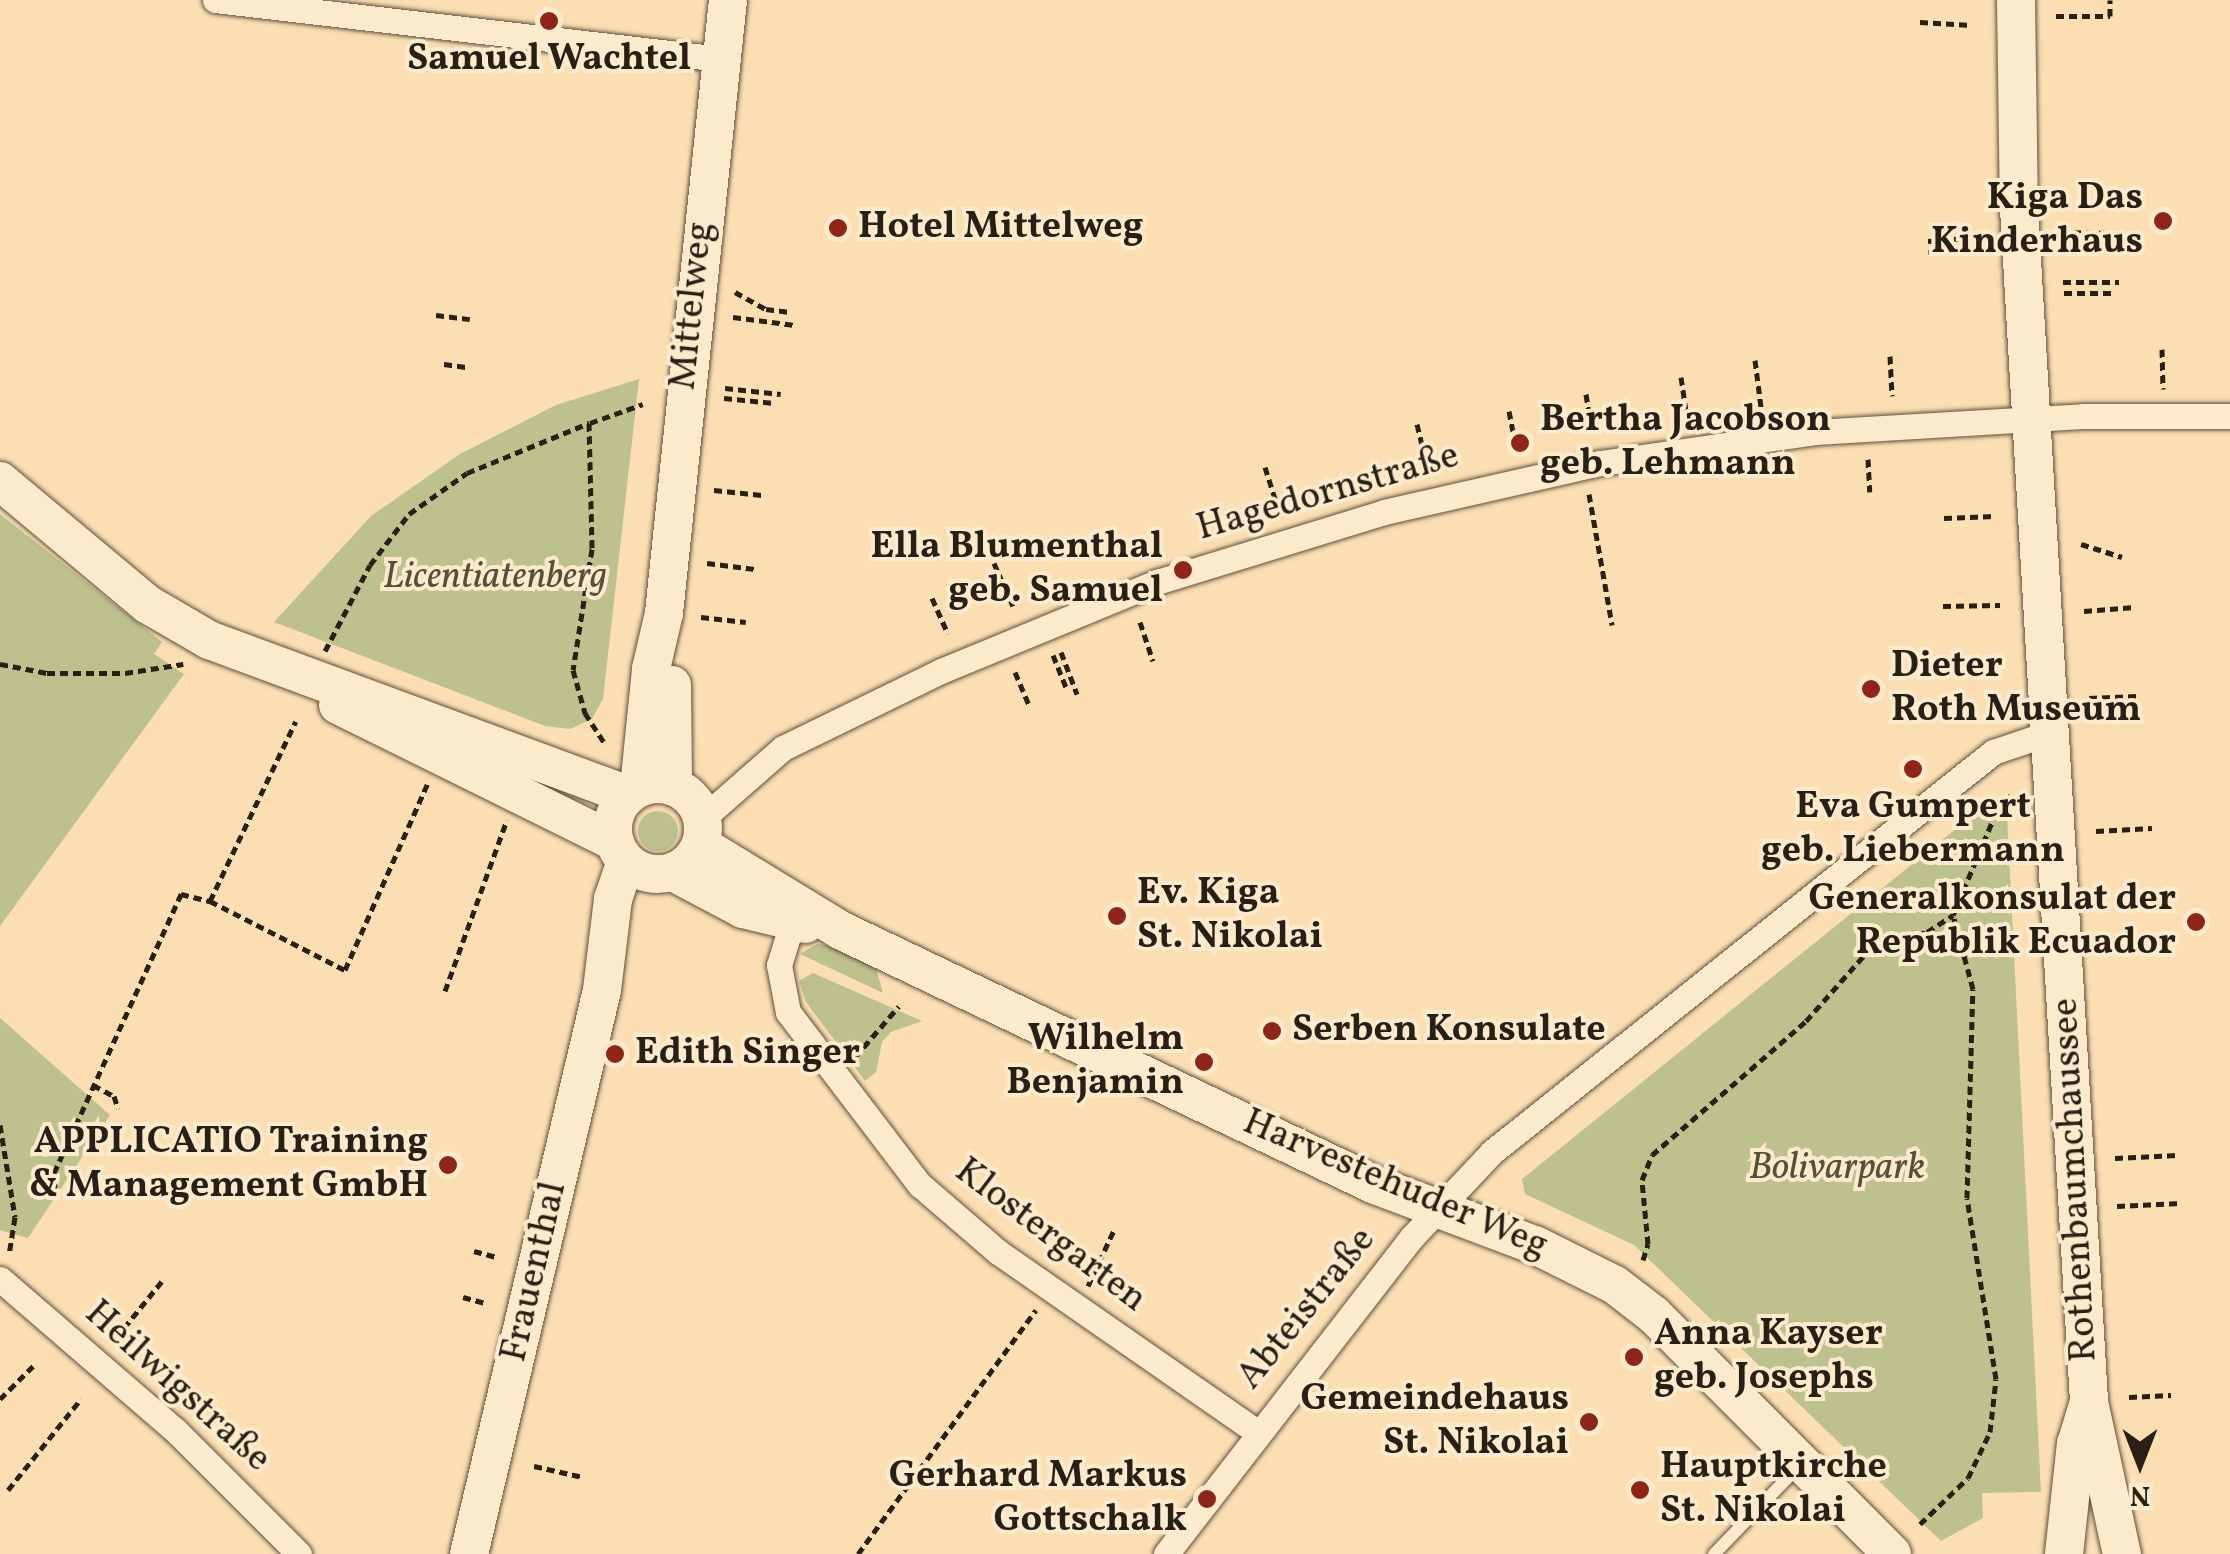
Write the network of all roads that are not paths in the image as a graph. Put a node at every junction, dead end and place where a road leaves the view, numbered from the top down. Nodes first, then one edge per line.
1 (214, 0) edge
2 (728, 0) edge
3 (2016, 0) edge
4 (722, 59) junction
5 (2230, 416) edge
6 (2032, 419) junction
7 (0, 480) edge
8 (300, 678) junction
9 (2048, 733) junction
10 (647, 789) junction
11 (702, 831) junction
12 (641, 862) junction
13 (794, 915) junction
14 (1438, 1210) junction
15 (0, 1279) edge
16 (2089, 1402) junction
17 (1257, 1432) junction
18 (1803, 1462) junction
19 (1900, 1543) edge
20 (299, 1554) edge
21 (469, 1554) edge
22 (1166, 1554) edge
23 (1714, 1554) edge
24 (2064, 1554) edge
25 (2122, 1554) edge

1 - 4 street
2 - 4 street, Mittelweg
3 - 6 street, Rothenbaumchaussee
4 - 10 street, Mittelweg
5 - 6 street, Hagedornstraße
6 - 9 street, Rothenbaumchaussee
6 - 11 street, Hagedornstraße
7 - 8 street, Harvestehuder Weg
8 - 10 street, Harvestehuder Weg
8 - 12 street, Harvestehuder Weg
9 - 14 street, Abteistraße
9 - 16 street, Rothenbaumchaussee
10 - 11 street, Harvestehuder Weg
10 - 12 street
11 - 12 street
11 - 13 street, Harvestehuder Weg
12 - 13 street, Harvestehuder Weg
12 - 21 street, Frauenthal
13 - 14 street, Harvestehuder Weg
13 - 17 street, Klostergarten
14 - 17 street, Abteistraße
14 - 18 street, Harvestehuder Weg
15 - 20 street, Heilwigstraße
16 - 24 street, Rothenbaumchaussee
16 - 25 street, Rothenbaumchaussee
17 - 22 street, Abteistraße
18 - 19 street, Harvestehuder Weg
18 - 23 lane

